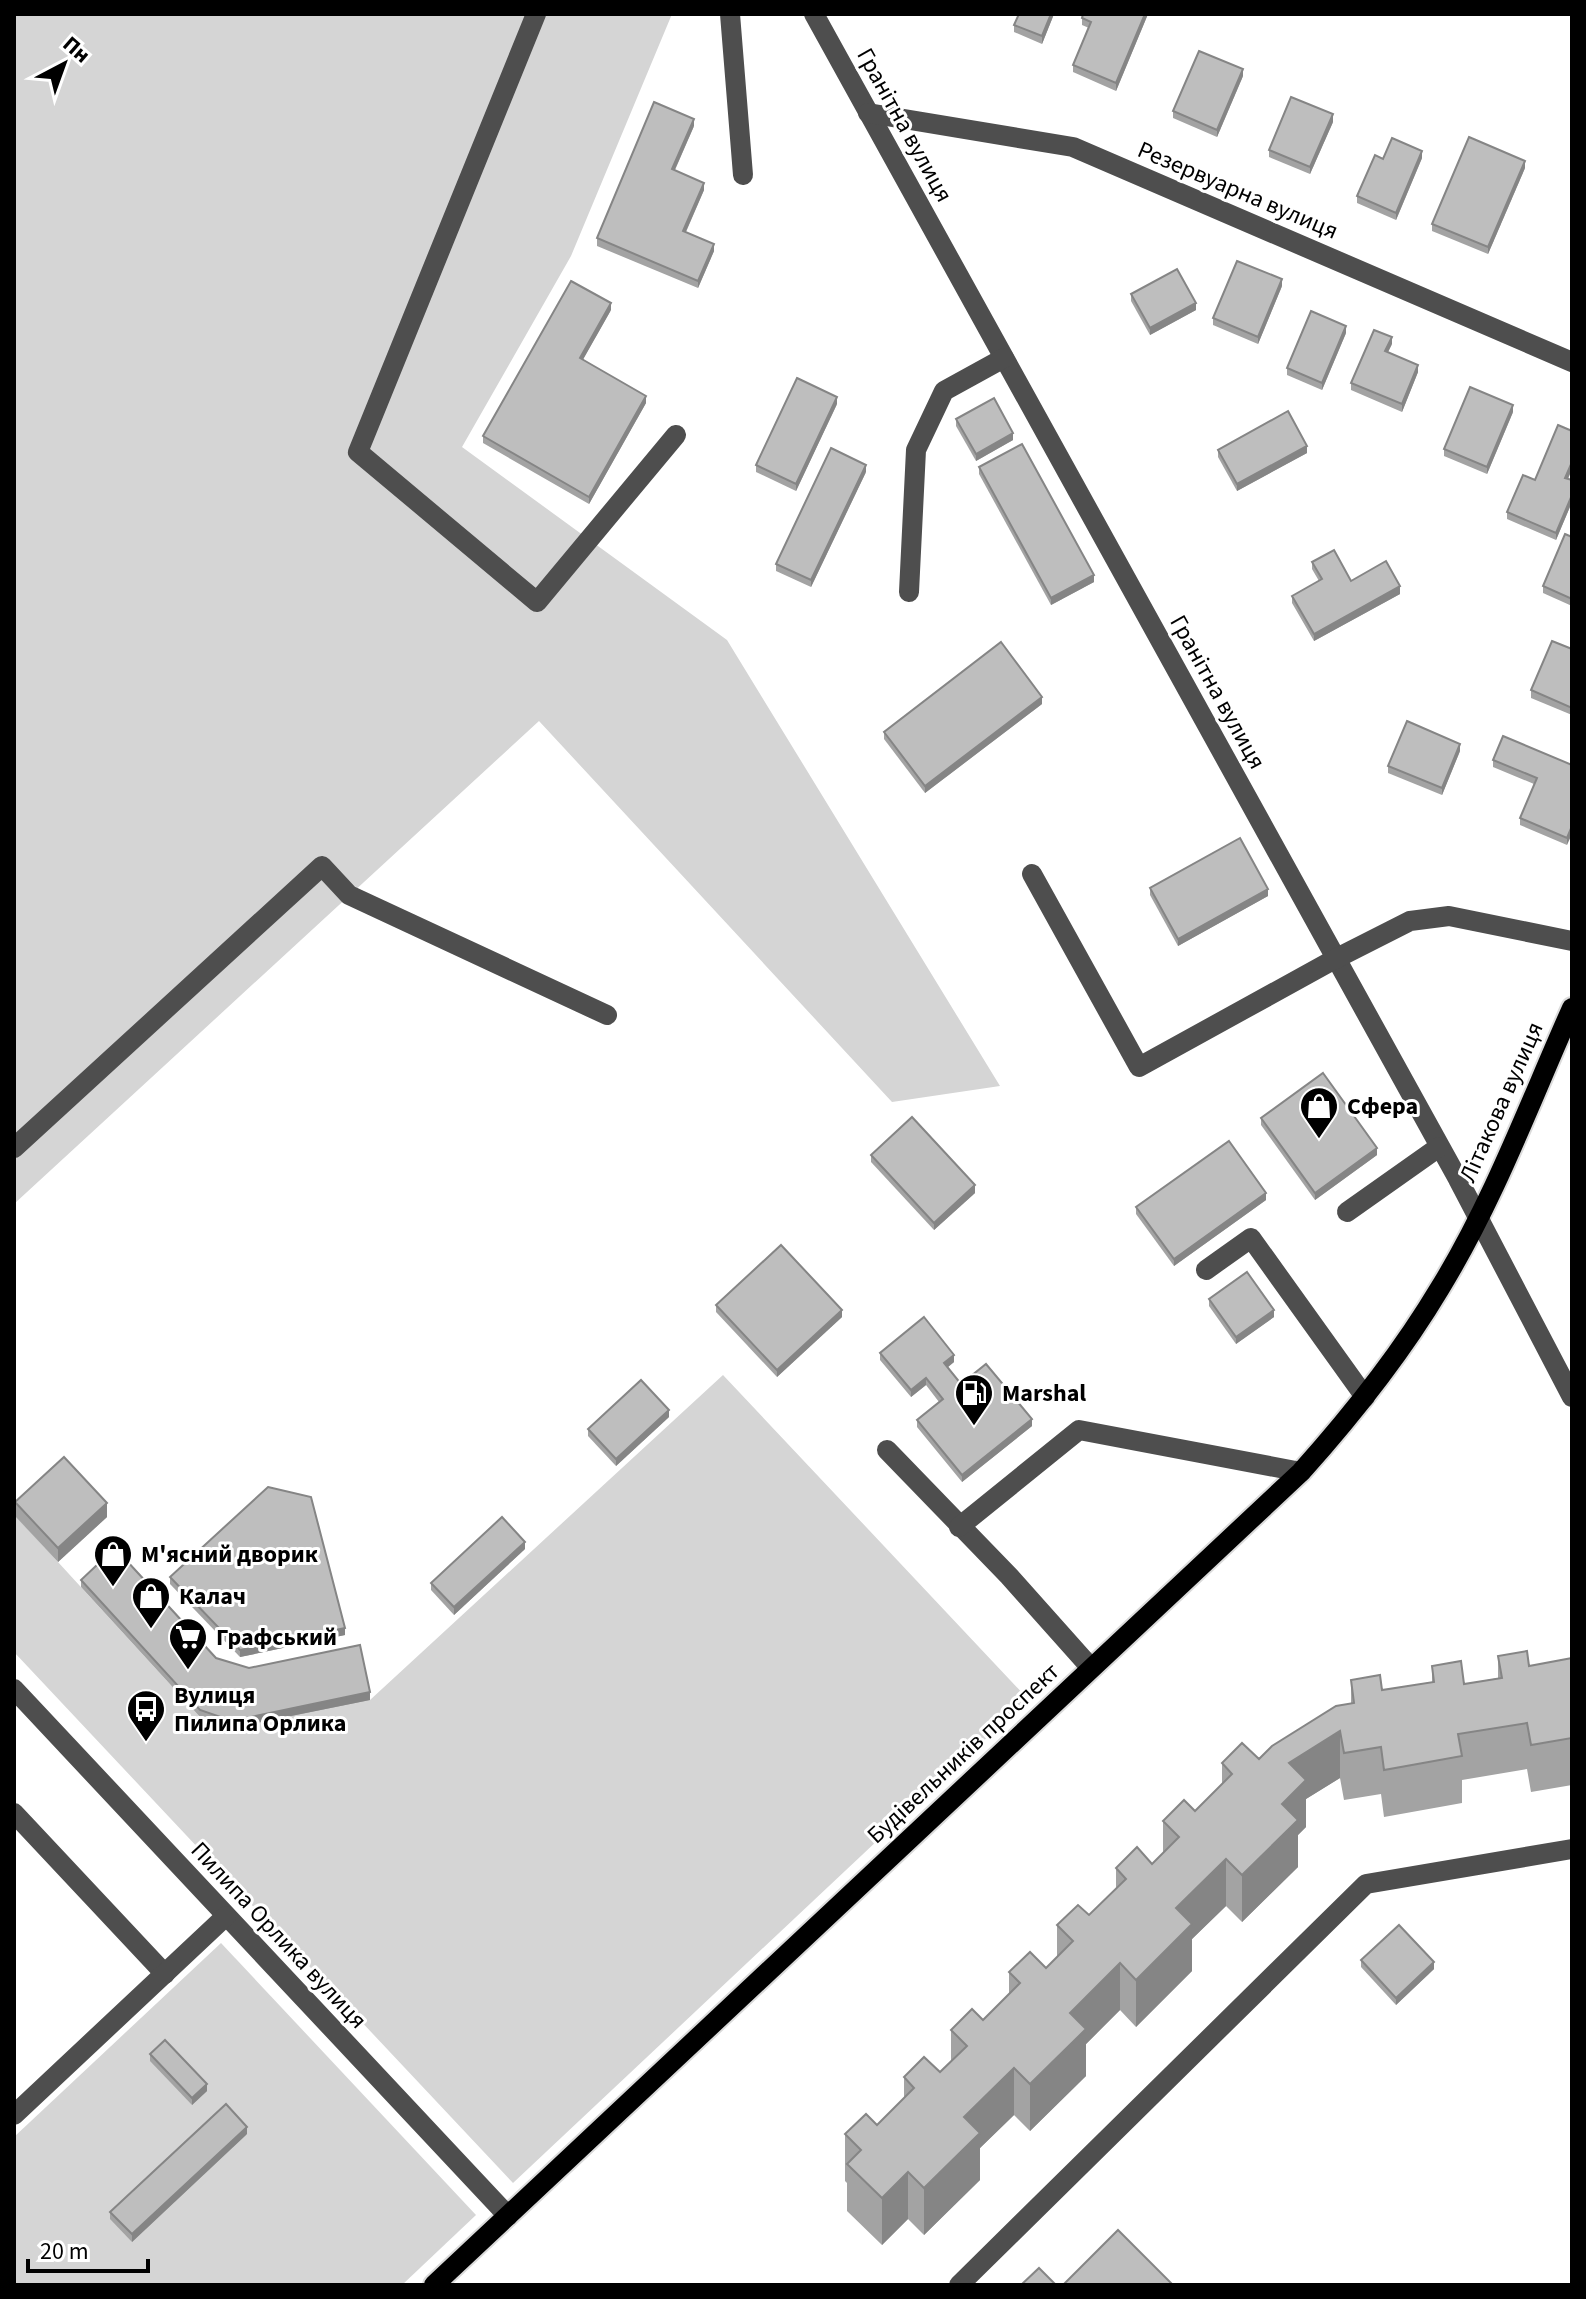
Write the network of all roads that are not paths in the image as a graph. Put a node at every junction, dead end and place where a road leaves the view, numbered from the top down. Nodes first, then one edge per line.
1 (536, 14) edge
2 (730, 14) edge
3 (814, 14) edge
4 (868, 113) junction
5 (743, 175) dead end
6 (1004, 358) junction
7 (1572, 362) edge
8 (676, 435) dead end
9 (909, 592) dead end
10 (1032, 874) dead end
11 (1572, 941) edge
12 (1335, 959) junction
13 (1572, 1008) edge
14 (607, 1015) dead end
15 (1439, 1147) junction
16 (14, 1148) edge
17 (1347, 1212) dead end
18 (1478, 1218) junction
19 (1206, 1270) dead end
20 (1365, 1397) junction
21 (1572, 1397) edge
22 (887, 1450) dead end
23 (1301, 1472) junction
24 (959, 1527) junction
25 (1091, 1668) junction
26 (14, 1689) edge
27 (14, 1813) edge
28 (1572, 1849) edge
29 (226, 1916) junction
30 (165, 1974) junction
31 (14, 2115) edge
32 (508, 2216) junction
33 (434, 2285) edge
34 (959, 2285) edge

1 - 8 street
2 - 5 street
3 - 4 street, Гранітна вулиця
4 - 6 street, Гранітна вулиця
4 - 7 street, Резервуарна вулиця
6 - 9 street
6 - 12 street, Гранітна вулиця
10 - 12 street
11 - 12 street
12 - 15 street, Гранітна вулиця
13 - 18 main road, Літакова вулиця
14 - 16 street
15 - 17 street
15 - 18 street, Гранітна вулиця
18 - 20 main road, Будівельників проспект
18 - 21 street, Гранітна вулиця
19 - 20 street
20 - 23 main road, Будівельників проспект
22 - 24 street
23 - 24 street
23 - 25 main road, Будівельників проспект
24 - 25 street
25 - 32 main road, Будівельників проспект
26 - 29 street, Пилипа Орлика вулиця
27 - 30 street
28 - 34 street
29 - 30 street
29 - 32 street, Пилипа Орлика вулиця
30 - 31 street
32 - 33 main road, Будівельників проспект

